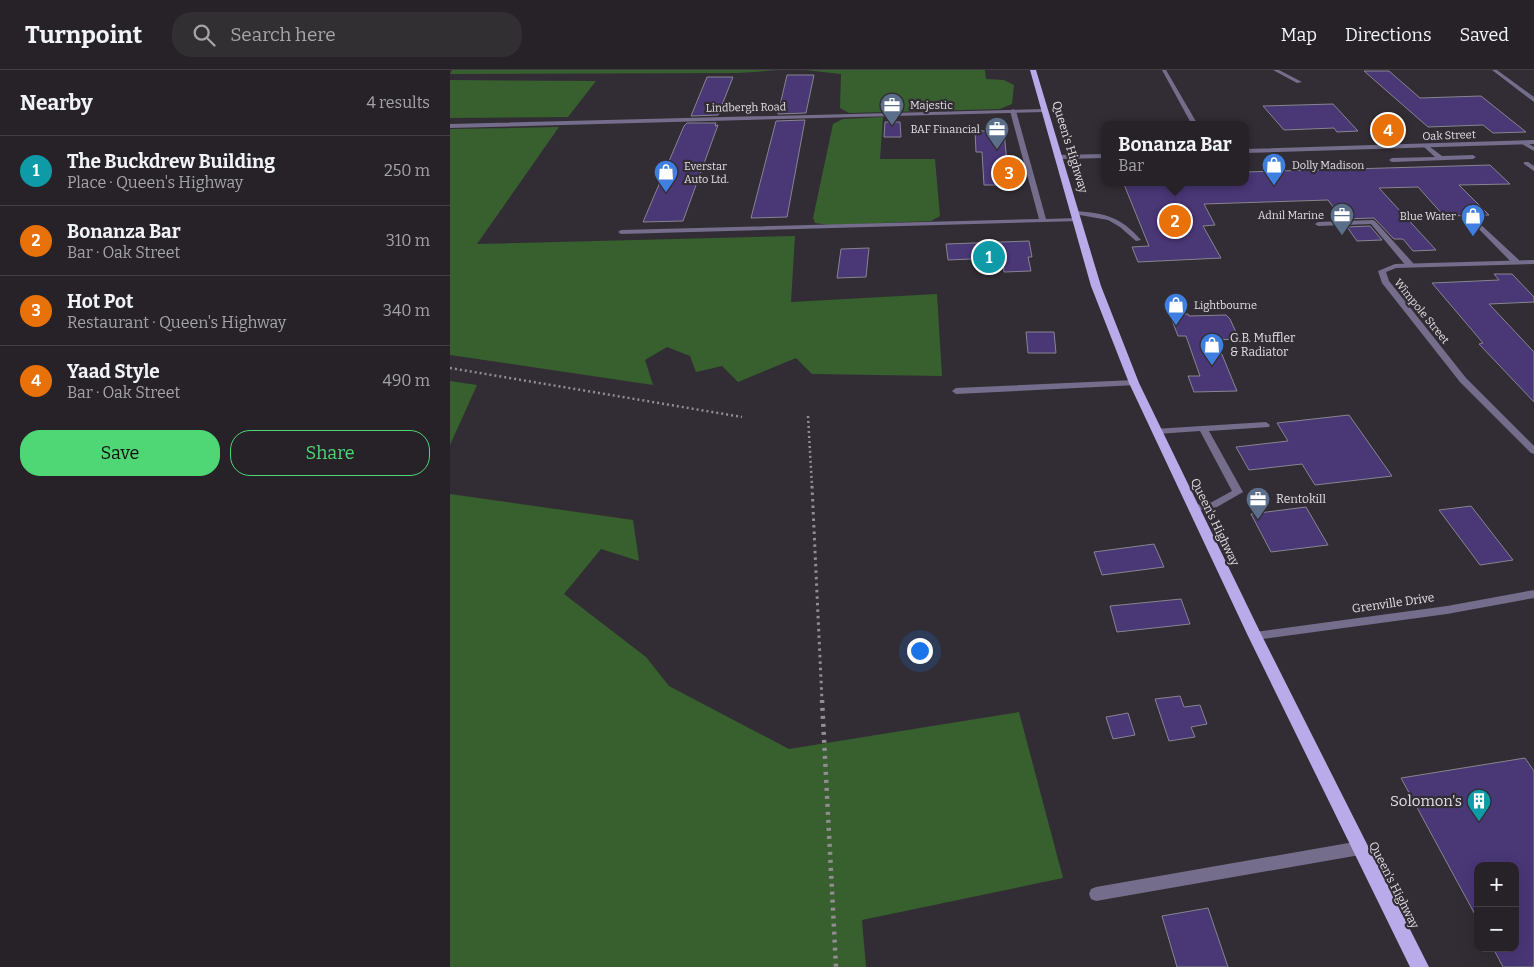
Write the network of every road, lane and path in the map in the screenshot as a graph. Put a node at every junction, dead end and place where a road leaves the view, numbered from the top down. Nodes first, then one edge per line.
1 (1033, 70) edge
2 (1164, 70) edge
3 (1275, 70) edge
4 (1494, 70) edge
5 (1299, 82) dead end
6 (1534, 100) edge
7 (1044, 110) junction
8 (1013, 111) junction
9 (1193, 121) edge
10 (450, 126) edge
11 (1534, 142) edge
12 (1524, 143) junction
13 (1426, 146) junction
14 (1534, 149) edge
15 (1249, 151) edge
16 (1101, 156) edge
17 (1440, 157) junction
18 (1474, 157) dead end
19 (1057, 158) junction
20 (1392, 160) dead end
21 (1526, 163) dead end
22 (1534, 169) edge
23 (1077, 217) junction
24 (1043, 221) junction
25 (1475, 222) dead end
26 (1318, 224) dead end
27 (621, 232) dead end
28 (1138, 240) dead end
29 (1516, 262) junction
30 (1534, 262) edge
31 (1410, 266) junction
32 (450, 368) edge
33 (1134, 384) junction
34 (956, 392) dead end
35 (808, 416) dead end
36 (742, 417) dead end
37 (1266, 425) dead end
38 (1203, 429) junction
39 (1157, 431) junction
40 (1534, 451) edge
41 (1194, 508) junction
42 (1534, 594) edge
43 (1255, 636) junction
44 (1360, 848) junction
45 (1096, 894) dead end
46 (836, 967) edge
47 (1420, 967) edge

1 - 7 main road, Queen's Highway
2 - 9 street
3 - 5 street
4 - 6 street
7 - 8 street, Lindbergh Road
7 - 19 main road, Queen's Highway
8 - 10 street, Lindbergh Road
8 - 24 street
11 - 12 street, Oak Street
12 - 13 street, Oak Street
12 - 14 street
13 - 15 street, Oak Street
13 - 17 street
16 - 19 street
17 - 18 street
17 - 20 street
19 - 23 main road, Queen's Highway
21 - 22 street
23 - 24 street
23 - 28 street
23 - 33 main road, Queen's Highway
24 - 27 street
25 - 29 street
26 - 31 street
29 - 30 street, Wimpole Street
29 - 31 street, Wimpole Street
31 - 40 street, Wimpole Street
32 - 36 path
33 - 34 street
33 - 39 main road, Queen's Highway
35 - 46 path
37 - 38 street
38 - 39 street
38 - 41 street
39 - 41 main road, Queen's Highway
41 - 43 main road, Queen's Highway
42 - 43 street, Grenville Drive
43 - 44 main road, Queen's Highway
44 - 45 street
44 - 47 main road, Queen's Highway

